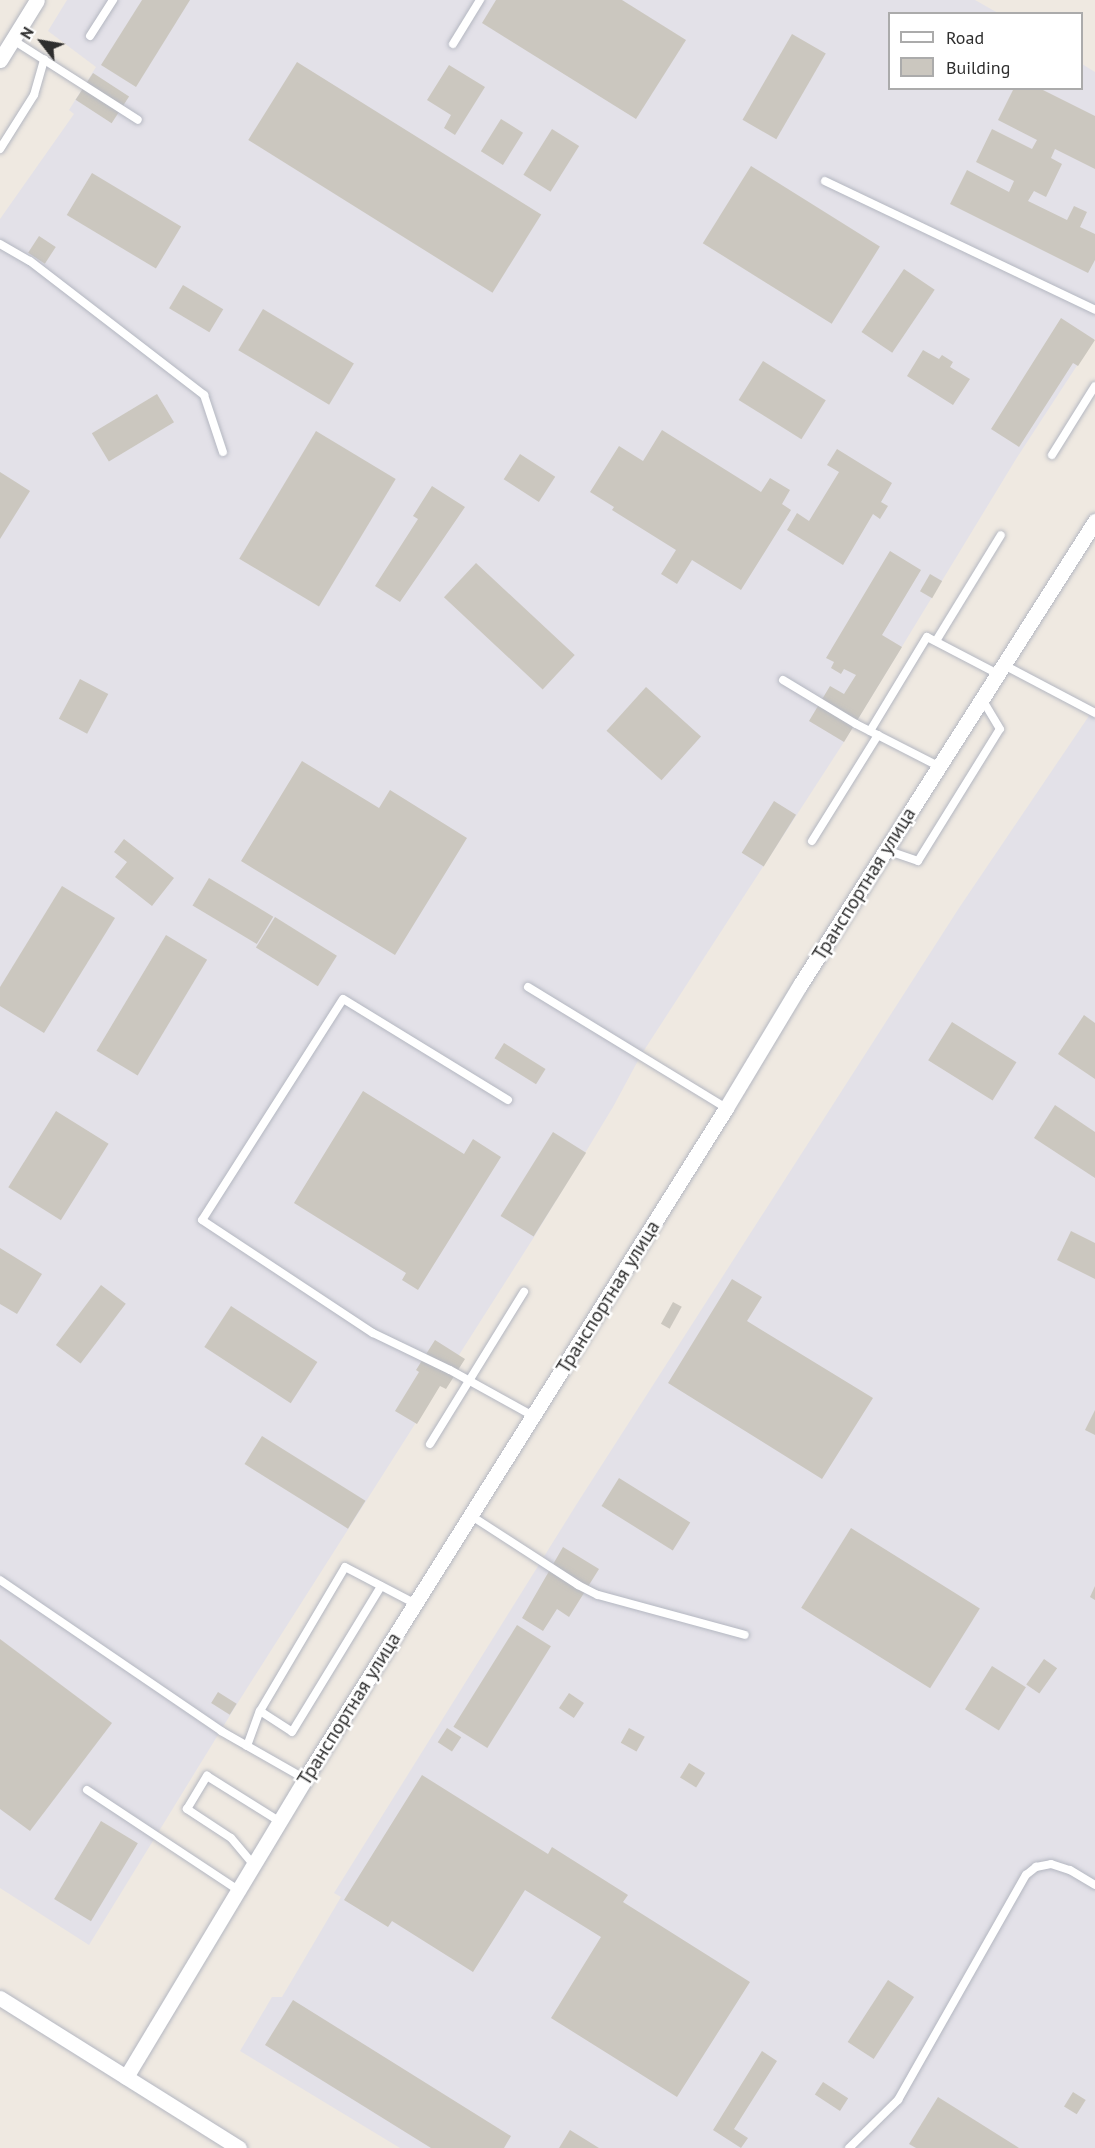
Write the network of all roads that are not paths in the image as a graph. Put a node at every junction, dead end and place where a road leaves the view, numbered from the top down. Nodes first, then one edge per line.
1 (37, 0) edge
2 (113, 0) edge
3 (480, 0) edge
4 (90, 36) dead end
5 (13, 40) junction
6 (453, 44) dead end
7 (44, 59) junction
8 (0, 60) edge
9 (138, 120) dead end
10 (0, 149) edge
11 (825, 181) dead end
12 (0, 244) edge
13 (1095, 310) edge
14 (1095, 386) edge
15 (223, 452) dead end
16 (1053, 455) dead end
17 (1095, 521) edge
18 (1001, 535) dead end
19 (936, 641) junction
20 (1001, 669) junction
21 (783, 680) dead end
22 (982, 699) junction
23 (1095, 713) edge
24 (874, 733) junction
25 (939, 766) junction
26 (812, 841) dead end
27 (886, 850) junction
28 (528, 987) dead end
29 (508, 1100) dead end
30 (726, 1108) junction
31 (524, 1292) dead end
32 (469, 1380) junction
33 (532, 1416) junction
34 (430, 1444) dead end
35 (470, 1515) junction
36 (0, 1580) edge
37 (381, 1586) junction
38 (414, 1603) junction
39 (745, 1635) dead end
40 (260, 1711) junction
41 (247, 1746) junction
42 (305, 1779) junction
43 (87, 1790) dead end
44 (279, 1821) junction
45 (254, 1864) junction
46 (1095, 1885) edge
47 (238, 1890) junction
48 (0, 1998) edge
49 (126, 2077) junction
50 (239, 2148) edge
51 (849, 2148) edge

1 - 5 street
2 - 4 lane
3 - 6 lane
5 - 7 lane
5 - 8 street
7 - 9 lane
7 - 10 lane
11 - 13 lane
12 - 15 lane
14 - 16 lane
17 - 20 street, Транспортная улица
18 - 19 lane
19 - 20 lane
19 - 24 lane
20 - 22 street, Транспортная улица
20 - 23 lane
21 - 24 lane
22 - 25 street, Транспортная улица
22 - 27 lane
24 - 25 lane
24 - 26 lane
25 - 27 street, Транспортная улица
27 - 30 street, Транспортная улица
28 - 30 lane
29 - 32 lane
30 - 33 street, Транспортная улица
31 - 32 lane
32 - 33 lane
32 - 34 lane
33 - 35 street, Транспортная улица
35 - 38 street, Транспортная улица
35 - 39 lane
36 - 41 lane
37 - 38 lane
37 - 40 lane
37 - 40 lane
38 - 42 street, Транспортная улица
40 - 41 lane
41 - 42 lane
42 - 44 street, Транспортная улица
43 - 47 lane
44 - 45 street, Транспортная улица
44 - 45 lane
45 - 47 street, Транспортная улица
46 - 51 lane
47 - 49 street, Транспортная улица
48 - 49 street
49 - 50 street

